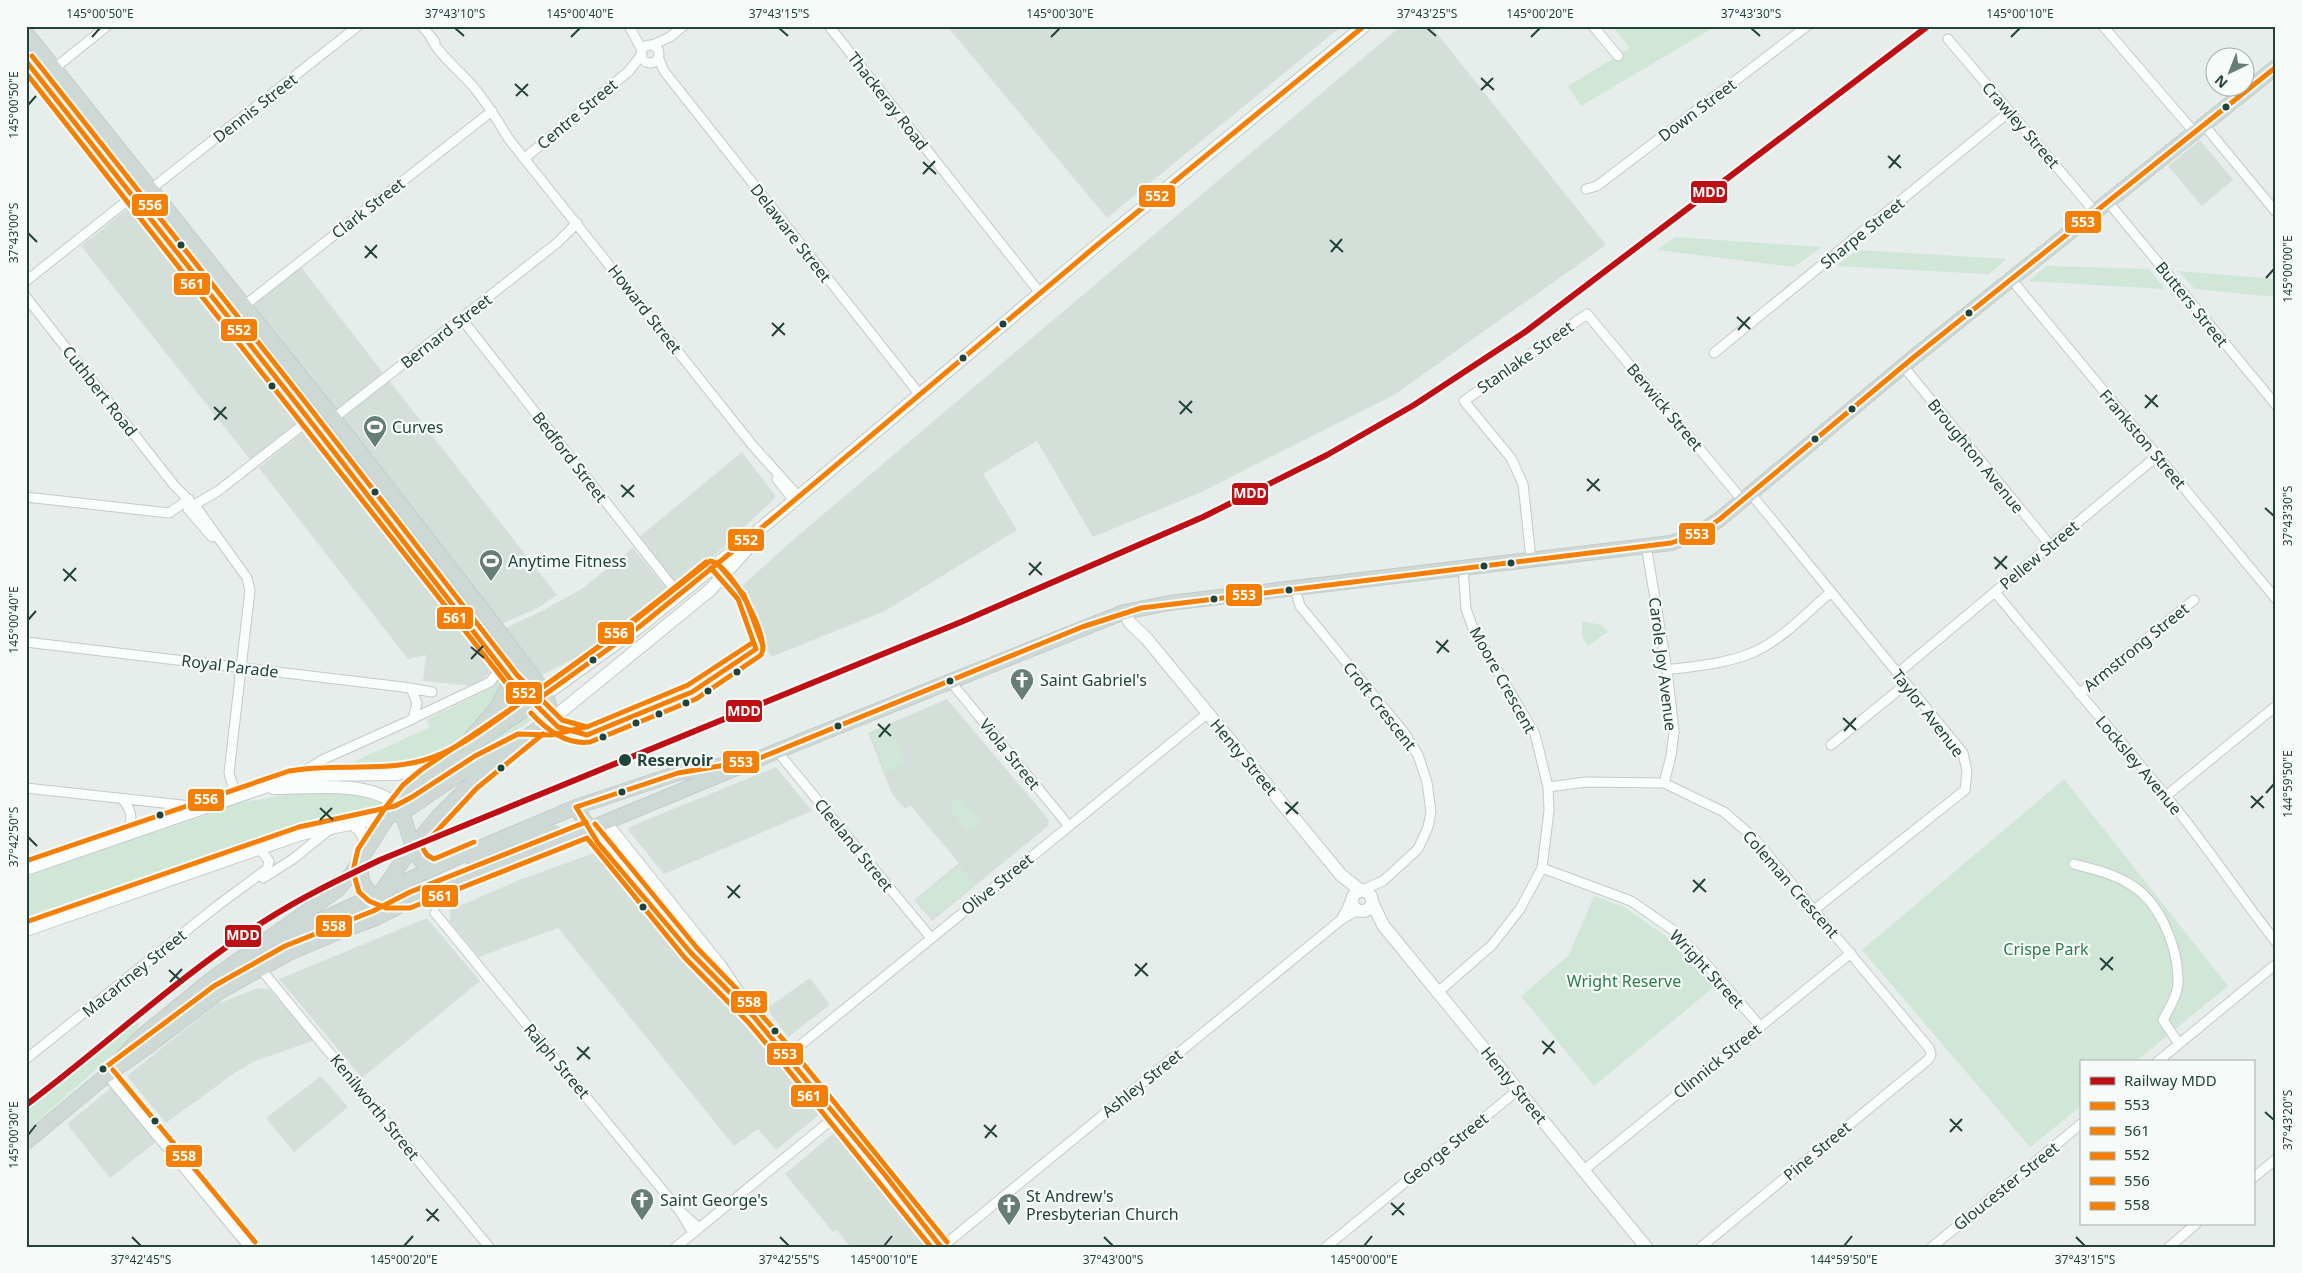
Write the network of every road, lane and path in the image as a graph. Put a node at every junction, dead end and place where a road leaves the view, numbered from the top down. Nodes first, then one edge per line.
1 (107, 26) edge
2 (358, 26) edge
3 (422, 26) edge
4 (683, 26) edge
5 (829, 26) edge
6 (1364, 26) edge
7 (1593, 26) edge
8 (1807, 26) edge
9 (2103, 26) edge
10 (631, 29) edge
11 (26, 33) edge
12 (670, 37) junction
13 (1948, 38) dead end
14 (646, 49) junction
15 (1618, 56) dead end
16 (654, 59) junction
17 (26, 61) edge
18 (2276, 67) edge
19 (54, 68) junction
20 (629, 71) junction
21 (492, 111) junction
22 (2009, 112) junction
23 (2199, 128) junction
24 (525, 158) junction
25 (1586, 189) dead end
26 (151, 190) junction
27 (134, 196) junction
28 (2108, 202) junction
29 (2095, 212) junction
30 (2276, 212) edge
31 (579, 225) junction
32 (195, 245) junction
33 (180, 257) junction
34 (2011, 279) junction
35 (26, 281) edge
36 (1040, 293) junction
37 (26, 297) edge
38 (244, 305) junction
39 (1587, 314) joint
40 (461, 318) junction
41 (1714, 353) dead end
42 (1903, 366) junction
43 (920, 395) junction
44 (2276, 406) edge
45 (325, 407) junction
46 (334, 418) junction
47 (309, 420) junction
48 (318, 431) junction
49 (2157, 456) junction
50 (26, 497) edge
51 (1747, 497) junction
52 (796, 499) junction
53 (191, 506) junction
54 (771, 520) junction
55 (2050, 545) junction
56 (1646, 546) junction
57 (1531, 559) junction
58 (1463, 567) junction
59 (711, 568) junction
60 (720, 580) junction
61 (1295, 588) junction
62 (1831, 592) junction
63 (1995, 592) junction
64 (679, 595) junction
65 (471, 596) junction
66 (2194, 600) dead end
67 (2276, 600) edge
68 (456, 608) junction
69 (1131, 611) junction
70 (26, 642) edge
71 (496, 660) junction
72 (241, 668) junction
73 (1667, 670) junction
74 (1898, 673) junction
75 (511, 680) junction
76 (950, 681) junction
77 (1906, 684) junction
78 (411, 688) junction
79 (432, 692) dead end
80 (546, 694) junction
81 (2079, 694) junction
82 (533, 703) junction
83 (2274, 710) edge
84 (1208, 713) junction
85 (414, 718) junction
86 (551, 719) junction
87 (521, 740) junction
88 (1831, 745) dead end
89 (777, 751) junction
90 (452, 757) junction
91 (755, 760) junction
92 (694, 769) junction
93 (291, 778) junction
94 (702, 782) junction
95 (1664, 783) junction
96 (1548, 787) junction
97 (26, 788) edge
98 (262, 788) junction
99 (236, 796) junction
100 (2166, 796) junction
101 (122, 799) junction
102 (582, 805) junction
103 (202, 807) junction
104 (396, 811) junction
105 (605, 822) junction
106 (350, 824) junction
107 (1069, 826) junction
108 (335, 827) junction
109 (589, 829) junction
110 (124, 836) junction
111 (560, 841) junction
112 (413, 846) junction
113 (259, 848) junction
114 (364, 854) junction
115 (456, 858) junction
116 (2074, 864) dead end
117 (435, 867) junction
118 (1542, 868) junction
119 (26, 870) edge
120 (243, 888) junction
121 (377, 896) junction
122 (1361, 900) junction
123 (409, 901) junction
124 (1814, 910) junction
125 (435, 913) dead end
126 (26, 930) edge
127 (341, 931) junction
128 (931, 938) junction
129 (2276, 942) edge
130 (1851, 952) junction
131 (244, 956) junction
132 (2276, 964) edge
133 (260, 968) junction
134 (1438, 992) junction
135 (754, 1017) junction
136 (1760, 1026) junction
137 (2179, 1044) junction
138 (1932, 1054) joint
139 (787, 1056) junction
140 (26, 1060) edge
141 (2159, 1060) edge
142 (107, 1075) junction
143 (1518, 1090) junction
144 (836, 1116) junction
145 (2080, 1125) edge
146 (26, 1142) edge
147 (2276, 1159) edge
148 (1584, 1170) junction
149 (2254, 1177) edge
150 (2194, 1226) edge
151 (696, 1230) junction
152 (1646, 1246) edge
153 (250, 1247) edge
154 (489, 1247) edge
155 (676, 1247) edge
156 (942, 1247) edge
157 (1326, 1247) edge
158 (1702, 1247) edge
159 (1932, 1247) edge
160 (2168, 1247) edge

1 - 19 street
2 - 26 street, Dennis Street
3 - 21 street, Howard Street
4 - 12 street, Centre Street
5 - 36 street, Thackeray Road
6 - 36 main road
7 - 15 street
8 - 25 street, Down Street
9 - 23 street
10 - 14 street
11 - 19 main road
12 - 14 street, Centre Street
12 - 16 street, Centre Street
13 - 22 street, Crawley Street
14 - 16 street
14 - 16 street
14 - 20 street, Centre Street
16 - 20 street, Centre Street
16 - 43 street, Delaware Street
17 - 27 main road
18 - 23 main road
19 - 26 main road
20 - 24 street, Centre Street
21 - 24 street, Howard Street
21 - 38 street, Clark Street
22 - 29 street, Crawley Street
22 - 41 street, Sharpe Street
23 - 28 main road
23 - 30 street
24 - 31 street, Howard Street
26 - 32 main road
27 - 33 main road
27 - 35 street
28 - 29 main road
28 - 44 street, Butters Street
29 - 34 main road
31 - 40 street, Bernard Street
31 - 52 street, Howard Street
32 - 33 main road
32 - 38 main road
33 - 47 main road
34 - 42 main road
34 - 49 street, Frankston Street
36 - 43 main road
37 - 53 street, Cuthbert Road
38 - 45 main road
39 - 51 street, Berwick Street
39 - 57 street, Stanlake Street
40 - 46 street, Bernard Street
40 - 64 street, Bedford Street
42 - 51 main road
42 - 55 street, Broughton Avenue
43 - 52 main road
45 - 46 main road
45 - 47 main road
46 - 48 main road
46 - 65 main road
47 - 48 main road
47 - 53 street
48 - 68 main road
49 - 55 street, Pellew Street
49 - 67 street, Frankston Street
50 - 53 street
51 - 56 main road
51 - 62 street, Taylor Avenue
52 - 54 main road
53 - 72 street, Cuthbert Road
54 - 59 main road
54 - 60 main road
55 - 63 street, Pellew Street
56 - 57 main road
56 - 73 street, Carole Joy Avenue
57 - 58 main road
58 - 61 main road
58 - 96 street, Moore Crescent
59 - 60 main road
59 - 64 main road
60 - 86 main road
61 - 69 main road
61 - 122 street, Croft Crescent
62 - 73 street
62 - 74 street, Taylor Avenue
63 - 74 street, Pellew Street
63 - 81 street, Locksley Avenue
64 - 80 main road
65 - 68 main road
65 - 80 main road
66 - 81 street, Armstrong Street
68 - 71 main road
69 - 76 main road
69 - 84 main road, Henty Street
70 - 72 street, Royal Parade
71 - 75 main road
71 - 85 street
72 - 78 street, Royal Parade
72 - 99 street, Cuthbert Road
73 - 95 street, Carole Joy Avenue
74 - 77 street, Taylor Avenue
75 - 82 main road
75 - 90 main road
76 - 89 main road
76 - 107 street, Viola Street
77 - 88 street
77 - 124 street, Taylor Avenue
78 - 79 street, Royal Parade
78 - 85 street
80 - 82 main road
80 - 86 main road
81 - 100 street, Locksley Avenue
82 - 86 main road
82 - 90 main road
83 - 100 street
84 - 107 street, Olive Street
84 - 122 main road, Henty Street
85 - 93 street
86 - 87 main road
87 - 104 main road
87 - 112 main road
89 - 91 main road
89 - 128 street, Cleeland Street
90 - 93 main road
90 - 104 main road
91 - 92 main road
91 - 94 main road
92 - 94 main road
92 - 102 main road
93 - 98 main road
94 - 105 main road
95 - 96 street, Coleman Crescent
95 - 124 street, Coleman Crescent
96 - 118 street, Moore Crescent
97 - 101 street
98 - 99 main road
98 - 104 main road
99 - 103 main road
100 - 129 street, Locksley Avenue
101 - 103 street
101 - 110 street
102 - 105 main road
102 - 109 main road
102 - 115 main road
103 - 110 main road
104 - 106 main road
104 - 112 main road
104 - 114 main road
105 - 109 main road
105 - 135 main road
106 - 108 main road
106 - 114 main road
107 - 128 street, Olive Street
108 - 113 main road
108 - 120 street, Macartney Street
109 - 111 main road
109 - 135 main road
110 - 119 main road
111 - 115 main road
111 - 123 main road
112 - 117 main road
112 - 121 main road
113 - 120 street, Macartney Street
113 - 126 main road
114 - 121 main road
114 - 131 main road
115 - 117 main road
116 - 137 street
117 - 121 main road
118 - 134 street, Moore Crescent
118 - 136 street, Wright Street
120 - 140 street, Macartney Street
121 - 123 main road
121 - 127 main road
121 - 131 main road
122 - 134 main road, Henty Street
122 - 156 street, Ashley Street
123 - 127 main road
124 - 130 street, Coleman Crescent
125 - 151 street, Ralph Street
127 - 133 main road
128 - 139 street, Olive Street
130 - 136 street, Clinnick Street
130 - 138 street, Coleman Crescent
131 - 142 main road
132 - 137 street
133 - 142 main road
133 - 154 street, Kenilworth Street
134 - 143 main road, Henty Street
135 - 139 main road
136 - 148 street, Clinnick Street
137 - 141 street
138 - 158 street, Pine Street
139 - 144 main road
142 - 146 main road
142 - 153 street
143 - 148 main road, Henty Street
143 - 157 street, George Street
144 - 151 street
144 - 156 main road
145 - 159 street, Gloucester Street
147 - 149 street
148 - 152 main road, Henty Street
150 - 160 street
151 - 155 street

